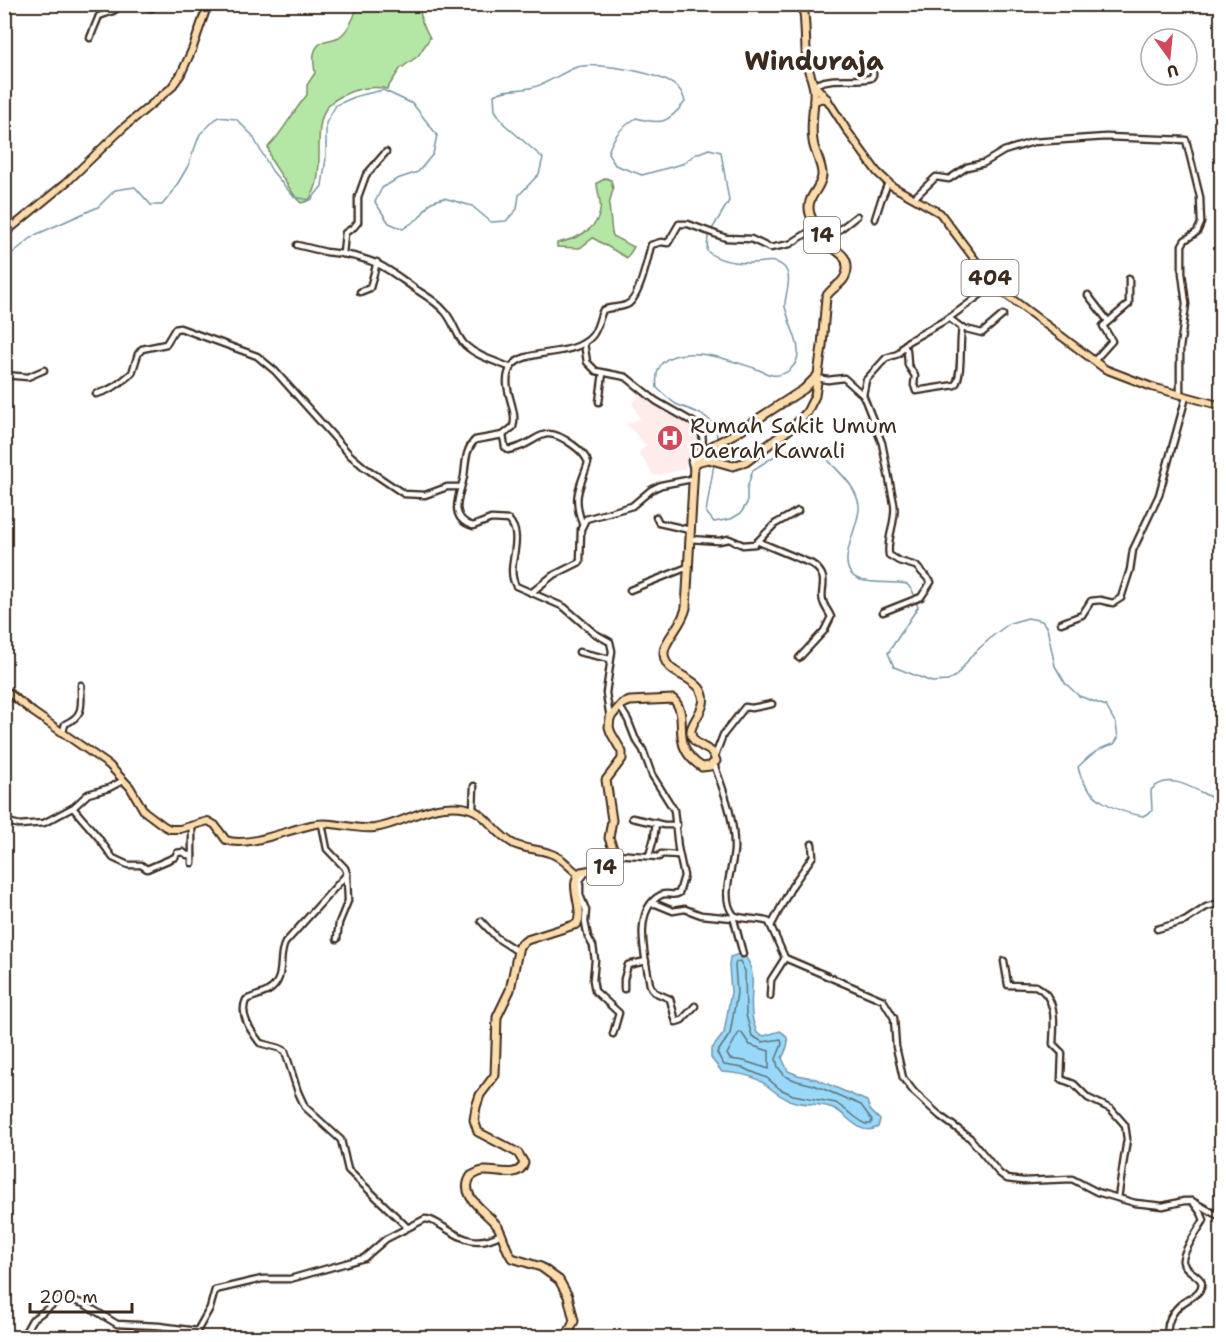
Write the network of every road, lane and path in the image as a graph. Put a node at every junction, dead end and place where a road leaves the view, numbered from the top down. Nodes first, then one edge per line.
1 (123, 4) edge
2 (138, 4) edge
3 (162, 4) edge
4 (208, 4) edge
5 (803, 4) edge
6 (90, 38) dead end
7 (873, 64) dead end
8 (814, 83) junction
9 (827, 99) junction
10 (814, 101) junction
11 (386, 152) dead end
12 (888, 183) junction
13 (914, 198) junction
14 (857, 216) dead end
15 (875, 219) dead end
16 (817, 227) junction
17 (4, 234) edge
18 (825, 240) junction
19 (297, 245) dead end
20 (343, 254) junction
21 (377, 262) junction
22 (1129, 279) dead end
23 (995, 284) junction
24 (360, 291) dead end
25 (1089, 295) dead end
26 (1003, 315) dead end
27 (949, 318) junction
28 (1108, 321) junction
29 (962, 328) junction
30 (584, 344) junction
31 (903, 346) junction
32 (1094, 361) junction
33 (511, 368) junction
34 (44, 370) dead end
35 (603, 373) junction
36 (4, 375) edge
37 (817, 377) junction
38 (96, 394) dead end
39 (863, 395) junction
40 (1183, 396) junction
41 (599, 402) dead end
42 (1221, 406) edge
43 (503, 435) junction
44 (694, 465) junction
45 (692, 478) junction
46 (460, 487) junction
47 (798, 511) dead end
48 (656, 517) dead end
49 (582, 523) junction
50 (690, 530) junction
51 (690, 539) junction
52 (759, 542) junction
53 (688, 567) junction
54 (630, 590) dead end
55 (531, 593) junction
56 (883, 612) dead end
57 (1061, 623) dead end
58 (579, 652) dead end
59 (799, 658) dead end
60 (610, 659) junction
61 (81, 685) dead end
62 (4, 689) edge
63 (772, 704) dead end
64 (620, 707) junction
65 (610, 718) junction
66 (63, 732) junction
67 (715, 760) junction
68 (124, 780) junction
69 (474, 786) dead end
70 (73, 808) junction
71 (472, 809) junction
72 (632, 818) dead end
73 (4, 820) edge
74 (656, 823) junction
75 (322, 824) junction
76 (677, 825) junction
77 (192, 826) junction
78 (812, 844) dead end
79 (615, 854) junction
80 (192, 855) junction
81 (679, 855) junction
82 (649, 856) junction
83 (192, 863) dead end
84 (588, 870) junction
85 (347, 872) junction
86 (578, 874) junction
87 (1221, 902) edge
88 (652, 904) junction
89 (733, 916) junction
90 (481, 921) dead end
91 (771, 926) junction
92 (1157, 929) dead end
93 (337, 939) dead end
94 (517, 951) junction
95 (743, 954) dead end
96 (785, 958) junction
97 (646, 961) junction
98 (1004, 961) dead end
99 (624, 989) dead end
100 (770, 996) dead end
101 (695, 1006) dead end
102 (613, 1034) dead end
103 (1118, 1198) junction
104 (1192, 1201) junction
105 (1221, 1218) edge
106 (407, 1227) junction
107 (501, 1234) junction
108 (189, 1330) junction
109 (22, 1338) edge
110 (187, 1338) edge
111 (566, 1338) edge
112 (1168, 1338) edge

1 - 6 street
2 - 3 street
4 - 17 main road
5 - 8 highway, 14
7 - 8 street
8 - 9 main road, 404
8 - 10 highway, 14
9 - 10 highway
9 - 12 main road, 404
10 - 16 highway, 14
11 - 20 street
12 - 13 main road, 404
12 - 15 street
13 - 23 main road, 404
13 - 40 street
14 - 18 street
16 - 18 highway, 14
16 - 30 street
18 - 37 highway, 14
19 - 20 street
20 - 21 street
21 - 24 street
21 - 33 street
22 - 28 street
23 - 27 street
23 - 32 main road, 404
25 - 28 street
26 - 29 street
27 - 29 street
27 - 31 street
28 - 32 street
29 - 31 street
30 - 33 street
30 - 35 street
31 - 39 street
32 - 40 main road, 404
33 - 43 street
34 - 36 street
35 - 41 street
35 - 44 street
37 - 39 street
37 - 44 highway
37 - 44 highway, 14
38 - 46 street
39 - 56 street
40 - 42 main road, 404
40 - 57 street
43 - 46 street
43 - 49 street
44 - 45 highway
45 - 49 street
45 - 50 highway
46 - 55 street
47 - 52 street
48 - 50 street
49 - 55 street
50 - 51 highway
51 - 52 street
51 - 53 highway
52 - 59 street
53 - 54 street
53 - 67 highway
55 - 60 street
58 - 60 street
60 - 65 street
61 - 66 street
62 - 66 main road
63 - 67 street
64 - 65 highway
64 - 67 highway
64 - 76 street
65 - 79 highway, 14
66 - 68 main road
67 - 89 street
68 - 70 street
68 - 77 main road
69 - 71 street
70 - 73 street
70 - 80 street
71 - 75 main road
71 - 86 main road
72 - 74 street
74 - 76 street
74 - 82 street
75 - 77 main road
75 - 85 street
76 - 81 street
77 - 80 street
78 - 91 street
79 - 82 street
79 - 84 highway, 14
80 - 83 street
81 - 82 street
81 - 88 street
84 - 86 highway, 14
84 - 102 street
85 - 93 street
85 - 106 street
86 - 94 highway, 14
87 - 92 street
88 - 89 street
88 - 97 street
89 - 91 street
89 - 95 street
90 - 94 street
91 - 96 street
94 - 107 highway
96 - 100 street
96 - 103 street
97 - 99 street
97 - 101 street
98 - 103 street
103 - 104 street
104 - 105 street
104 - 112 street
106 - 107 street
106 - 108 street
107 - 111 highway
108 - 109 street
108 - 110 street

